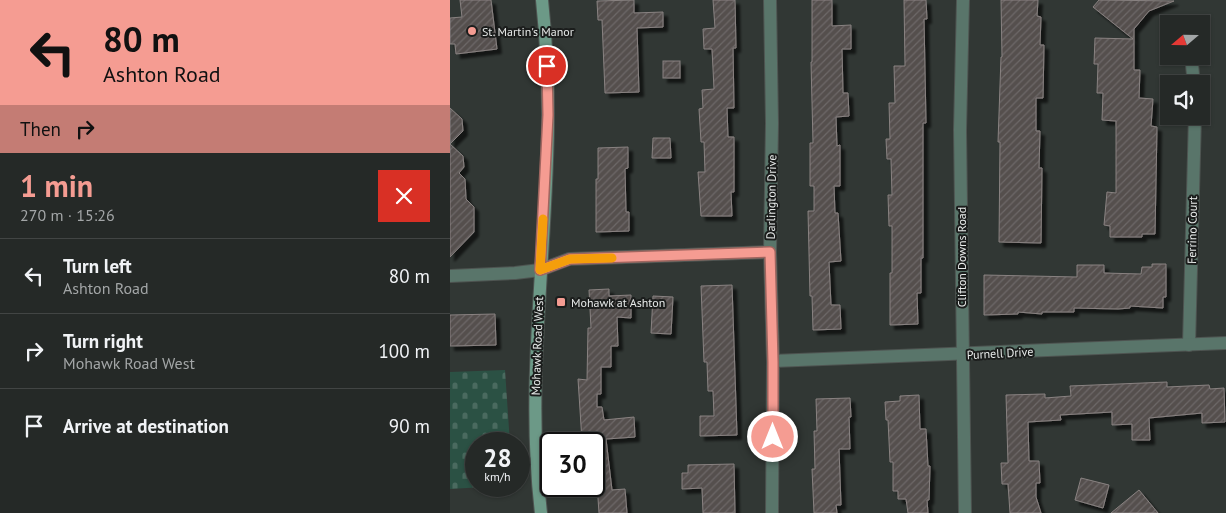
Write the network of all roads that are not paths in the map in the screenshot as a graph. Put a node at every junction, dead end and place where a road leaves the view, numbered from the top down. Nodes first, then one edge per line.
1 (542, 0) edge
2 (770, 0) edge
3 (963, 0) edge
4 (1192, 65) dead end
5 (1193, 75) edge
6 (1195, 125) edge
7 (770, 252) junction
8 (540, 270) junction
9 (450, 276) edge
10 (1226, 343) edge
11 (1189, 344) junction
12 (962, 355) junction
13 (773, 362) junction
14 (541, 513) edge
15 (772, 513) edge
16 (965, 513) edge

1 - 8 main road, Mohawk Road West
2 - 7 street, Darlington Drive
3 - 12 street, Clifton Downs Road
4 - 5 street
6 - 11 street, Ferrino Court
7 - 8 street
7 - 13 street, Darlington Drive
8 - 9 street
8 - 14 main road, Mohawk Road West
10 - 11 street, Purnell Drive
11 - 12 street, Purnell Drive
12 - 13 street, Purnell Drive
12 - 16 street, Clifton Downs Road
13 - 15 street, Darlington Drive

